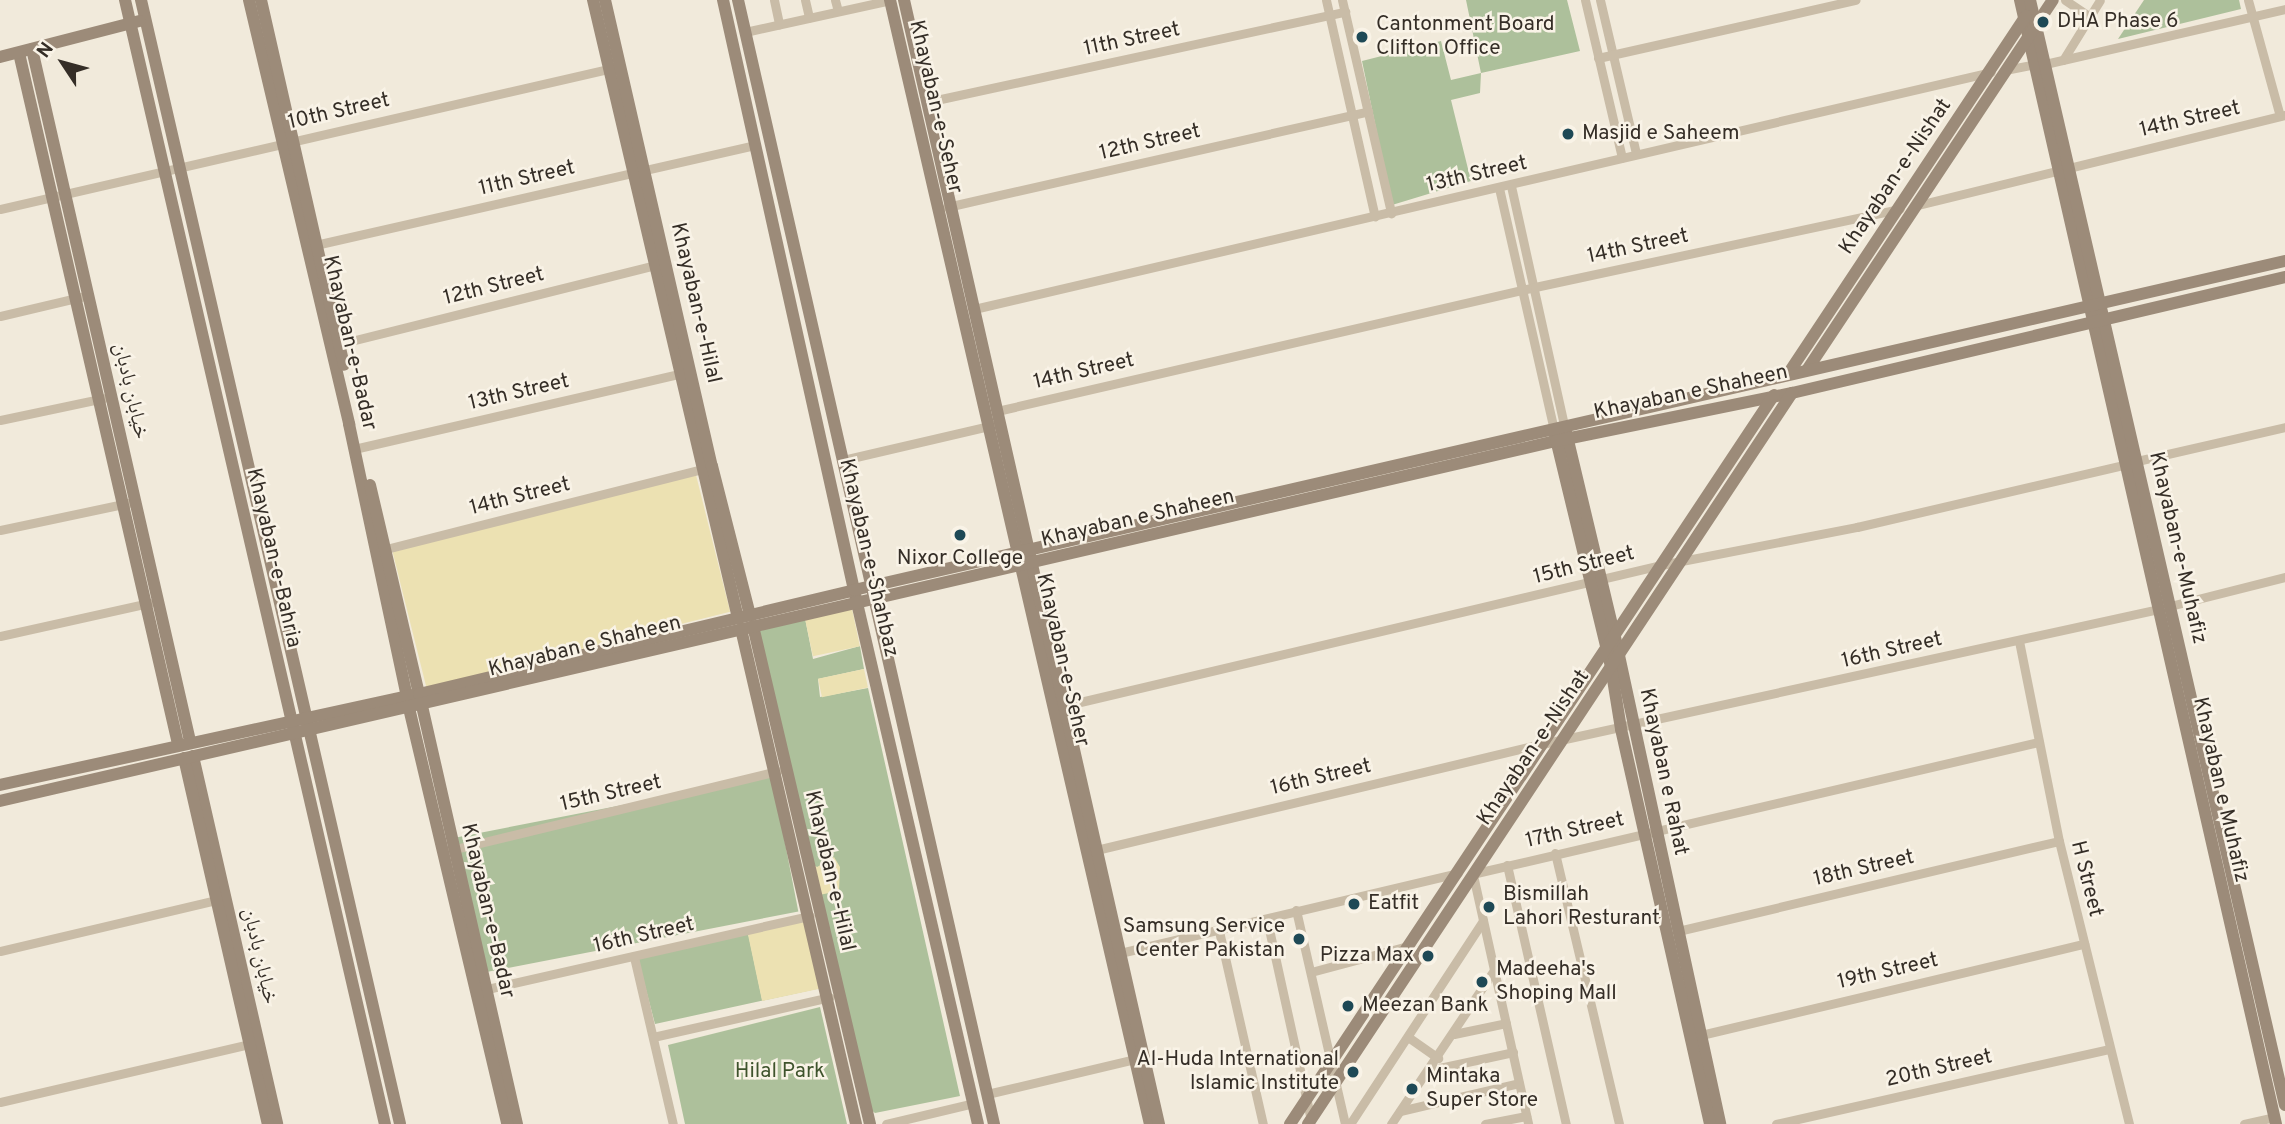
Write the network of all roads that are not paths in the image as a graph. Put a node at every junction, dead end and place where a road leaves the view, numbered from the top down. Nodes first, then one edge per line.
1 (125, 0) edge
2 (141, 0) edge
3 (249, 0) edge
4 (261, 0) edge
5 (593, 0) edge
6 (606, 0) edge
7 (723, 0) edge
8 (738, 0) edge
9 (774, 0) edge
10 (805, 0) edge
11 (835, 0) edge
12 (891, 0) edge
13 (904, 0) edge
14 (1326, 0) edge
15 (1342, 0) edge
16 (1584, 0) edge
17 (1601, 0) edge
18 (1856, 0) edge
19 (2020, 0) edge
20 (2053, 0) edge
21 (2065, 0) edge
22 (2100, 0) edge
23 (2248, 0) edge
24 (2033, 2) edge
25 (862, 3) edge
26 (2285, 9) edge
27 (838, 11) junction
28 (1345, 12) junction
29 (1329, 15) junction
30 (2089, 16) junction
31 (2252, 17) junction
32 (809, 18) junction
33 (145, 19) junction
34 (2024, 19) junction
35 (131, 24) junction
36 (779, 24) junction
37 (2037, 24) junction
38 (746, 32) junction
39 (2029, 36) junction
40 (25, 51) junction
41 (1613, 54) junction
42 (0, 57) edge
43 (1598, 58) junction
44 (2063, 60) junction
45 (2040, 64) junction
46 (615, 67) junction
47 (2006, 70) junction
48 (1988, 72) junction
49 (927, 102) junction
50 (1368, 111) junction
51 (1351, 115) junction
52 (2282, 116) edge
53 (288, 141) junction
54 (756, 145) junction
55 (1636, 154) junction
56 (1622, 158) junction
57 (171, 168) junction
58 (2062, 168) junction
59 (639, 172) junction
60 (1511, 186) junction
61 (1499, 188) junction
62 (59, 195) junction
63 (1916, 205) junction
64 (944, 207) junction
65 (0, 209) edge
66 (1898, 209) junction
67 (1391, 213) junction
68 (1375, 217) junction
69 (311, 246) junction
70 (2285, 261) edge
71 (660, 264) junction
72 (2285, 277) edge
73 (1535, 287) junction
74 (1520, 290) junction
75 (82, 298) junction
76 (2094, 305) junction
77 (974, 309) junction
78 (0, 316) edge
79 (2098, 321) junction
80 (335, 345) junction
81 (1807, 370) junction
82 (685, 373) junction
83 (1788, 374) junction
84 (1792, 393) junction
85 (1774, 395) junction
86 (111, 396) junction
87 (98, 399) junction
88 (0, 420) edge
89 (995, 420) junction
90 (2285, 427) edge
91 (1561, 435) junction
92 (358, 448) junction
93 (843, 460) junction
94 (2131, 463) junction
95 (707, 468) junction
96 (130, 503) junction
97 (0, 530) edge
98 (381, 551) junction
99 (1025, 559) junction
100 (1680, 563) junction
101 (1661, 565) junction
102 (2285, 577) edge
103 (1596, 582) junction
104 (871, 586) junction
105 (854, 590) junction
106 (875, 600) junction
107 (153, 602) junction
108 (858, 604) junction
109 (2165, 608) junction
110 (745, 622) junction
111 (0, 636) edge
112 (1615, 637) junction
113 (2019, 641) junction
114 (1612, 658) junction
115 (2182, 685) junction
116 (414, 701) junction
117 (1059, 707) junction
118 (307, 716) junction
119 (290, 719) junction
120 (1627, 727) junction
121 (310, 730) junction
122 (293, 734) junction
123 (1563, 740) junction
124 (184, 742) junction
125 (2039, 742) junction
126 (1542, 744) junction
127 (188, 757) junction
128 (780, 771) junction
129 (0, 785) edge
130 (0, 801) edge
131 (1650, 831) junction
132 (2059, 841) junction
133 (448, 850) junction
134 (1092, 851) junction
135 (1555, 853) junction
136 (1507, 865) junction
137 (1455, 872) junction
138 (1473, 875) junction
139 (221, 899) junction
140 (1296, 910) junction
141 (813, 915) junction
142 (1267, 920) junction
143 (1483, 921) junction
144 (1219, 931) junction
145 (1678, 931) junction
146 (2084, 944) junction
147 (1408, 946) junction
148 (0, 951) edge
149 (1120, 953) junction
150 (634, 957) junction
151 (1494, 970) junction
152 (1311, 972) junction
153 (481, 990) junction
154 (833, 996) junction
155 (1506, 1023) junction
156 (1454, 1034) junction
157 (1701, 1035) junction
158 (653, 1037) junction
159 (1408, 1037) junction
160 (254, 1043) junction
161 (2109, 1049) junction
162 (1513, 1052) junction
163 (1139, 1058) junction
164 (1438, 1058) junction
165 (1331, 1063) junction
166 (1430, 1070) junction
167 (1335, 1083) junction
168 (1519, 1083) junction
169 (987, 1094) junction
170 (1308, 1097) junction
171 (0, 1102) edge
172 (974, 1103) junction
173 (2285, 1105) edge
174 (1399, 1111) junction
175 (1527, 1120) edge
176 (2275, 1121) edge
177 (1310, 1122) edge
178 (268, 1124) edge
179 (277, 1124) edge
180 (385, 1124) edge
181 (400, 1124) edge
182 (507, 1124) edge
183 (517, 1124) edge
184 (673, 1124) edge
185 (856, 1124) edge
186 (870, 1124) edge
187 (886, 1124) edge
188 (978, 1124) edge
189 (994, 1124) edge
190 (1150, 1124) edge
191 (1159, 1124) edge
192 (1264, 1124) edge
193 (1290, 1124) edge
194 (1345, 1124) edge
195 (1350, 1124) edge
196 (1391, 1124) edge
197 (1485, 1124) edge
198 (1566, 1124) edge
199 (1619, 1124) edge
200 (1710, 1124) edge
201 (1720, 1124) edge
202 (1776, 1124) edge
203 (2129, 1124) edge
204 (2244, 1124) edge

1 - 35 street, Khayaban-e-Bahria
2 - 33 street, Khayaban-e-Bahria
3 - 53 street, Khayaban-e-Badar
4 - 53 street, Khayaban-e-Badar
5 - 46 street
6 - 46 street, Khayaban-e-Hilal
7 - 54 street, Khayaban-e-Shahbaz
8 - 38 street, Khayaban-e-Shahbaz
9 - 36 street
10 - 32 street
11 - 27 street
12 - 25 street
12 - 64 street, Khayaban-e-Seher
13 - 49 street, Khayaban-e-Seher
14 - 29 street
15 - 28 street
16 - 43 street
17 - 41 street
18 - 41 street
19 - 34 street, Khayaban-e-Muhafiz
20 - 37 street, Khayaban-e-Nishat
21 - 30 street
22 - 30 street
23 - 31 street
24 - 34 street, Khayaban-e-Nishat
24 - 37 street, Khayaban-e-Muhafiz
25 - 27 street
26 - 31 street
27 - 32 street
28 - 29 street, 11th Street
28 - 50 street
29 - 49 street, 11th Street
29 - 51 street
30 - 44 street
31 - 44 street
31 - 52 street
32 - 36 street
33 - 35 street
33 - 57 street, Khayaban-e-Bahria
34 - 39 street, Khayaban-e-Muhafiz
34 - 48 street, Khayaban-e-Nishat
35 - 40 street
35 - 57 street, Khayaban-e-Bahria
36 - 38 street
37 - 39 street, Khayaban-e-Nishat
37 - 45 street, Khayaban-e-Muhafiz
38 - 93 street, Khayaban-e-Shahbaz
39 - 45 street, Khayaban-e-Muhafiz
39 - 47 street, Khayaban-e-Nishat
40 - 42 street
40 - 62 street, خیابان بادبان
41 - 43 street
41 - 55 street
43 - 56 street
44 - 45 street
45 - 47 street, 13th Street
45 - 58 street, Khayaban-e-Muhafiz
46 - 53 street, 10th Street
46 - 59 street, Khayaban-e-Hilal
47 - 48 street, 13th Street
47 - 63 street, Khayaban-e-Nishat
48 - 55 street, 13th Street
48 - 66 street, Khayaban-e-Nishat
49 - 64 street, Khayaban-e-Seher
50 - 51 street, 12th Street
50 - 67 street
51 - 64 street, 12th Street
51 - 68 street
52 - 58 street, 14th Street
53 - 57 street, 10th Street
53 - 69 street, Khayaban-e-Badar
54 - 59 street, 11th Street
54 - 105 street, Khayaban-e-Shahbaz
55 - 56 street, 13th Street
56 - 60 street, 13th Street
57 - 62 street, 10th Street
57 - 118 street, Khayaban-e-Bahria
57 - 119 street, Khayaban-e-Bahria
58 - 63 street, 14th Street
58 - 76 street, Khayaban-e-Muhafiz
59 - 69 street, 11th Street
59 - 71 street, Khayaban-e-Hilal
60 - 61 street, 13th Street
60 - 73 street
61 - 67 street, 13th Street
61 - 74 street
62 - 65 street, 10th Street
62 - 75 street, خیابان بادبان
63 - 66 street, 14th Street
63 - 81 street, Khayaban-e-Nishat
64 - 77 street, Khayaban-e-Seher
64 - 89 street, Khayaban-e-Seher
66 - 73 street, 14th Street
66 - 83 street, Khayaban-e-Nishat
67 - 68 street, 13th Street
68 - 77 street, 13th Street
69 - 80 street, Khayaban-e-Badar
70 - 76 street, Khayaban e Shaheen
71 - 80 street, 12th Street
71 - 82 street, Khayaban-e-Hilal
72 - 79 street, Khayaban e Shaheen
73 - 74 street, 14th Street
73 - 91 street
74 - 89 street, 14th Street
74 - 91 street
75 - 78 street
75 - 86 street, خیابان بادبان
75 - 87 street, خیابان بادبان
76 - 79 street, Khayaban-e-Muhafiz
76 - 81 street, Khayaban e Shaheen
77 - 89 street, Khayaban-e-Seher
79 - 84 street, Khayaban e Shaheen
79 - 94 street, Khayaban-e-Muhafiz
80 - 92 street, Khayaban-e-Badar
81 - 83 street, Khayaban e Shaheen
82 - 92 street, 13th Street
82 - 95 street, Khayaban-e-Hilal
83 - 91 street, Khayaban e Shaheen
84 - 85 street, Khayaban e Shaheen
84 - 100 street, Khayaban-e-Nishat
85 - 91 street, Khayaban e Shaheen
85 - 101 street
86 - 87 street
86 - 96 street, خیابان بادبان
87 - 88 street
87 - 96 street, خیابان بادبان
89 - 93 street, 14th Street
89 - 99 street, Khayaban-e-Seher
90 - 94 street, 15th Street
91 - 99 street, Khayaban e Shaheen
91 - 103 street, Khayaban e Rahat
92 - 98 street, Khayaban-e-Badar
93 - 104 street, Khayaban-e-Shahbaz
94 - 100 street, 15th Street
94 - 109 street, Khayaban-e-Muhafiz
95 - 98 street, 14th Street
95 - 110 street, Khayaban-e-Hilal
96 - 97 street
96 - 107 street, خیابان بادبان
98 - 116 street, Khayaban-e-Badar
99 - 104 street, Khayaban e Shaheen
99 - 106 street, Khayaban e Shaheen
99 - 117 street, Khayaban-e-Seher
100 - 101 street, 15th Street
100 - 114 street, Khayaban-e-Nishat
101 - 103 street, 15th Street
101 - 112 street
102 - 109 street, 16th Street
103 - 112 street, Khayaban e Rahat
103 - 114 street, Khayaban e Rahat
103 - 117 street, 15th Street
104 - 105 street, Khayaban e Shaheen
104 - 106 street, Khayaban-e-Shahbaz
105 - 108 street, Khayaban-e-Shahbaz
105 - 110 street, Khayaban e Shaheen
106 - 108 street, Khayaban e Shaheen
106 - 169 street, Khayaban-e-Shahbaz
107 - 111 street
107 - 124 street, خیابان بادبان
108 - 110 street, Khayaban e Shaheen
108 - 172 street, Khayaban-e-Shahbaz
109 - 113 street, 16th Street
109 - 115 street, Khayaban-e-Muhafiz
110 - 116 street, Khayaban e Shaheen
110 - 128 street, Khayaban-e-Hilal
112 - 114 street, Khayaban e Rahat
113 - 120 street, 16th Street
113 - 125 street, H Street
114 - 120 street, Khayaban e Rahat
114 - 123 street, Khayaban-e-Nishat
114 - 126 street, Khayaban-e-Nishat
115 - 173 street, Khayaban-e-Muhafiz
115 - 176 street, Khayaban e Muhafiz
116 - 118 street, Khayaban e Shaheen
116 - 121 street, Khayaban e Shaheen
116 - 133 street, Khayaban-e-Badar
117 - 134 street, Khayaban-e-Seher
118 - 119 street, Khayaban e Shaheen
118 - 121 street, Khayaban-e-Bahria
119 - 122 street, Khayaban-e-Bahria
119 - 124 street, Khayaban e Shaheen
120 - 123 street, 16th Street
120 - 131 street, Khayaban e Rahat
121 - 122 street, Khayaban e Shaheen
121 - 181 street, Khayaban-e-Bahria
122 - 127 street, Khayaban e Shaheen
122 - 180 street, Khayaban-e-Bahria
123 - 126 street, 16th Street
123 - 138 street, Khayaban-e-Nishat
124 - 129 street, Khayaban e Shaheen
125 - 131 street, 17th Street
125 - 132 street, H Street
126 - 134 street, 16th Street
126 - 137 street, Khayaban-e-Nishat
127 - 130 street, Khayaban e Shaheen
127 - 139 street, خیابان بادبان
128 - 133 street, 15th Street
128 - 141 street, Khayaban-e-Hilal
131 - 135 street, 17th Street
131 - 145 street, Khayaban e Rahat
131 - 200 street, Khayaban e Rahat
132 - 145 street, 18th Street
132 - 146 street, H Street
133 - 153 street, Khayaban-e-Badar
134 - 149 street, Khayaban-e-Seher
134 - 163 street, Khayaban-e-Seher
135 - 136 street, 17th Street
135 - 199 street
136 - 138 street, 17th Street
136 - 198 street
137 - 138 street, 17th Street
137 - 140 street, 17th Street
137 - 147 street, Khayaban-e-Nishat
138 - 143 street
138 - 167 street, Khayaban-e-Nishat
139 - 148 street
139 - 160 street, خیابان بادبان
140 - 142 street, 17th Street
140 - 152 street
141 - 150 street, 16th Street
141 - 154 street, Khayaban-e-Hilal
142 - 144 street, 17th Street
142 - 170 street
143 - 151 street
143 - 159 street
144 - 149 street, 17th Street
144 - 192 street
145 - 157 street, Khayaban e Rahat
146 - 157 street, 19th Street
146 - 161 street, H Street
147 - 152 street
147 - 165 street, Khayaban-e-Nishat
149 - 163 street, Khayaban-e-Seher
150 - 153 street, 16th Street
150 - 158 street
151 - 155 street
151 - 156 street
152 - 165 street
153 - 182 street, Khayaban-e-Badar
153 - 183 street, Khayaban-e-Badar
154 - 158 street
154 - 185 street
154 - 186 street
155 - 156 street
155 - 162 street
156 - 164 street
157 - 201 street, Khayaban e Rahat
158 - 184 street
159 - 164 street
159 - 195 street
160 - 171 street
160 - 178 street, خیابان بادبان
160 - 179 street, خیابان بادبان
161 - 202 street, 20th Street
161 - 203 street, H Street
162 - 166 street
162 - 168 street
163 - 169 street
163 - 190 street, Khayaban-e-Seher
163 - 191 street, Khayaban-e-Seher
164 - 166 street
165 - 167 street
165 - 170 street, Khayaban-e-Nishat
166 - 174 street
167 - 177 street, Khayaban-e-Nishat
167 - 194 street
168 - 174 street
168 - 175 street
169 - 189 street, Khayaban-e-Shahbaz
170 - 177 street
170 - 193 street, Khayaban-e-Nishat
172 - 187 street
172 - 188 street, Khayaban-e-Shahbaz
174 - 196 street
175 - 197 street
176 - 204 street

